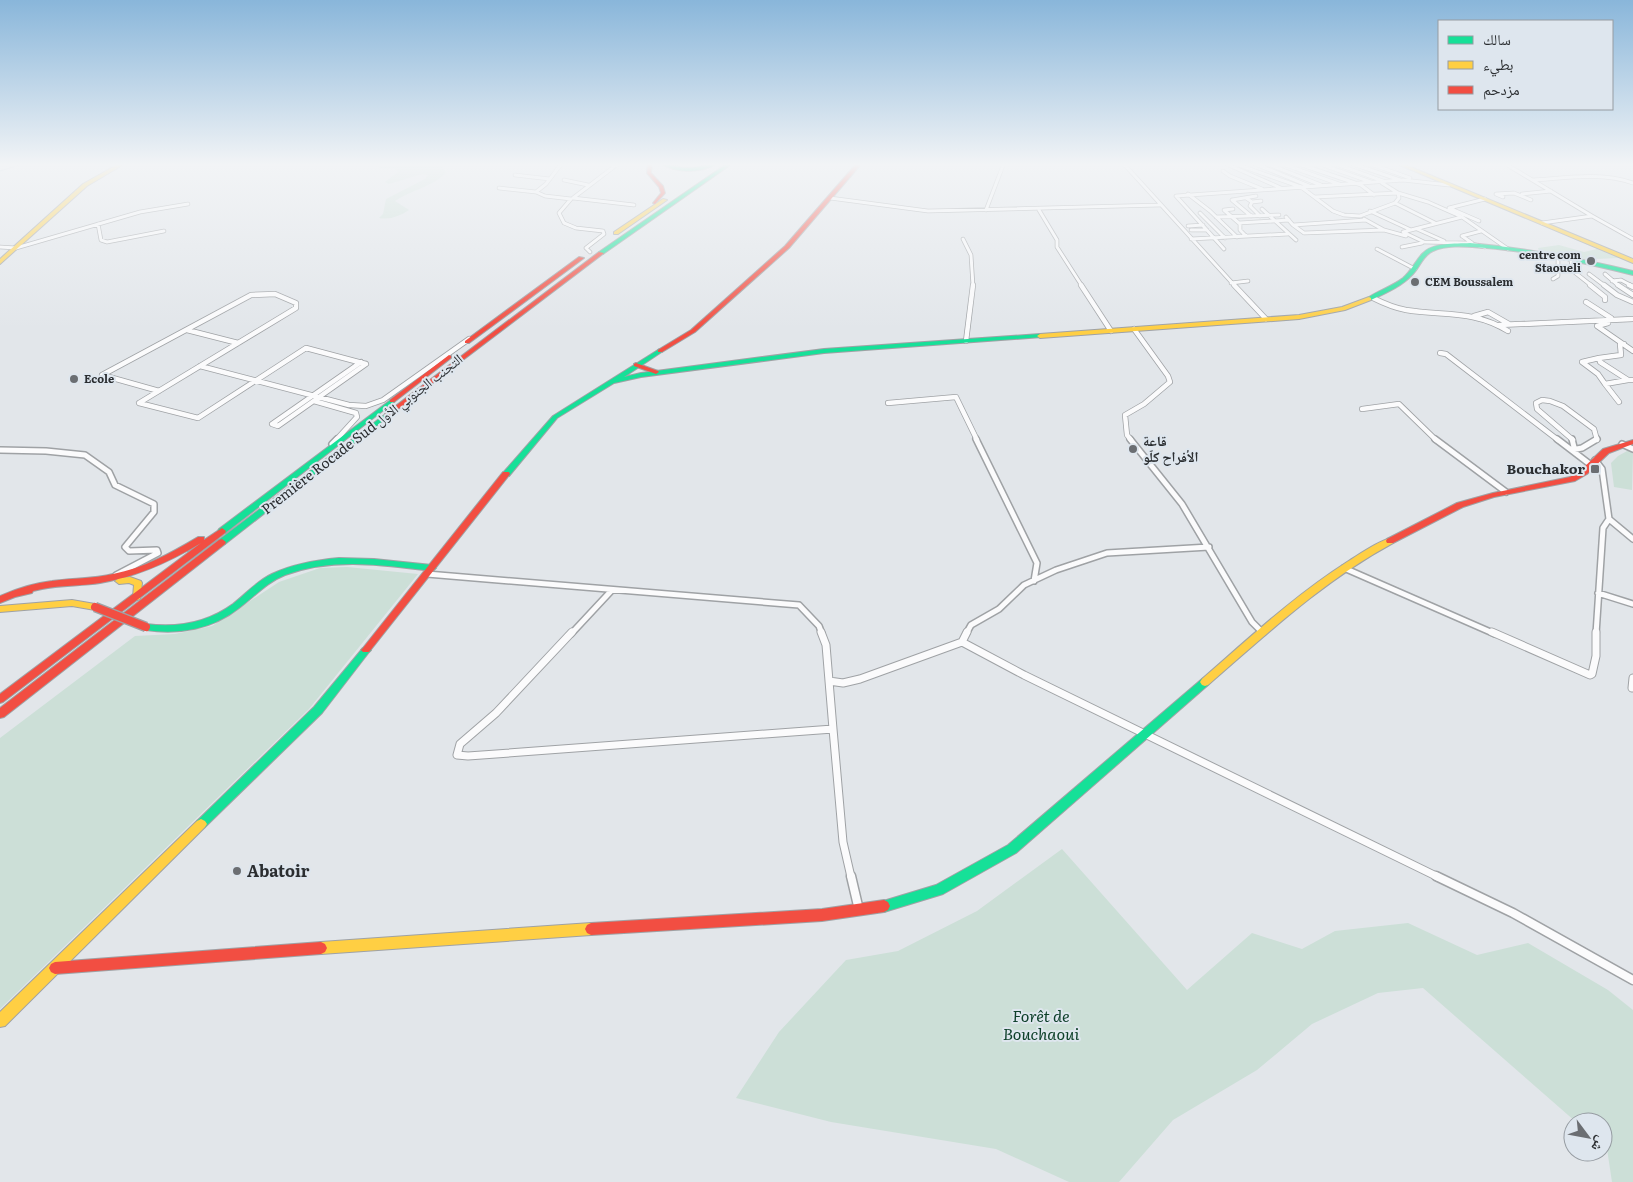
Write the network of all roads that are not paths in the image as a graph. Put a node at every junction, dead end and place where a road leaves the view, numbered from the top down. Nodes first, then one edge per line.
1 (49, 218) edge
2 (118, 218) edge
3 (559, 218) edge
4 (635, 218) edge
5 (638, 218) edge
6 (651, 218) edge
7 (652, 218) edge
8 (812, 218) edge
9 (1044, 218) edge
10 (1172, 218) edge
11 (1196, 218) edge
12 (1205, 218) edge
13 (1217, 218) edge
14 (1233, 218) edge
15 (1254, 218) edge
16 (1264, 218) edge
17 (1273, 218) edge
18 (1280, 218) edge
19 (1285, 218) edge
20 (1363, 218) edge
21 (1385, 218) edge
22 (1425, 218) edge
23 (1457, 218) edge
24 (1464, 218) edge
25 (1472, 218) edge
26 (1531, 218) edge
27 (1577, 218) edge
28 (1596, 218) edge
29 (1366, 220) junction
30 (1268, 221) junction
31 (1277, 221) junction
32 (1348, 221) junction
33 (1479, 221) dead end
34 (1258, 222) junction
35 (1239, 223) junction
36 (1435, 223) junction
37 (1542, 223) junction
38 (98, 224) junction
39 (1203, 225) junction
40 (1294, 225) junction
41 (640, 226) junction
42 (1188, 226) dead end
43 (1417, 229) junction
44 (1191, 230) dead end
45 (1207, 230) junction
46 (1361, 230) junction
47 (1384, 230) junction
48 (1411, 230) junction
49 (164, 231) dead end
50 (1481, 231) junction
51 (1232, 232) junction
52 (1241, 232) junction
53 (1622, 232) junction
54 (1633, 232) edge
55 (616, 233) junction
56 (1288, 234) junction
57 (1237, 236) junction
58 (1246, 236) junction
59 (1216, 238) junction
60 (1225, 238) junction
61 (963, 239) dead end
62 (1191, 239) junction
63 (1633, 239) edge
64 (1296, 240) dead end
65 (1446, 242) junction
66 (1422, 244) junction
67 (1474, 244) junction
68 (0, 247) edge
69 (1402, 247) dead end
70 (1487, 247) junction
71 (16, 248) junction
72 (1434, 248) junction
73 (1224, 249) dead end
74 (1377, 249) dead end
75 (1508, 249) junction
76 (590, 252) junction
77 (1558, 258) junction
78 (1571, 260) junction
79 (1633, 261) edge
80 (0, 262) edge
81 (1415, 269) junction
82 (1633, 273) edge
83 (1589, 274) dead end
84 (1605, 274) dead end
85 (1595, 277) junction
86 (1581, 278) junction
87 (1553, 279) dead end
88 (1248, 281) dead end
89 (1612, 281) junction
90 (1231, 283) junction
91 (1633, 287) edge
92 (1626, 292) junction
93 (1616, 293) junction
94 (1602, 295) junction
95 (1633, 295) edge
96 (1373, 298) junction
97 (1605, 300) dead end
98 (1586, 302) dead end
99 (1633, 302) edge
100 (1474, 316) junction
101 (1266, 319) junction
102 (1617, 320) junction
103 (1632, 320) edge
104 (1600, 322) junction
105 (1499, 325) junction
106 (1510, 325) junction
107 (1134, 329) junction
108 (187, 330) junction
109 (1111, 331) junction
110 (1508, 332) dead end
111 (477, 335) junction
112 (966, 341) junction
113 (238, 343) junction
114 (1628, 347) edge
115 (1633, 351) edge
116 (1440, 353) dead end
117 (1599, 358) junction
118 (636, 365) junction
119 (198, 368) junction
120 (659, 373) junction
121 (1630, 380) edge
122 (254, 382) junction
123 (609, 382) junction
124 (1605, 384) junction
125 (160, 391) junction
126 (314, 398) junction
127 (1619, 402) dead end
128 (888, 403) dead end
129 (1362, 410) dead end
130 (1633, 442) edge
131 (1622, 444) junction
132 (331, 446) junction
133 (1633, 449) edge
134 (0, 450) edge
135 (1572, 450) junction
136 (1593, 462) junction
137 (1506, 492) junction
138 (260, 501) junction
139 (1609, 519) junction
140 (1632, 536) edge
141 (1209, 547) junction
142 (1344, 568) junction
143 (429, 571) junction
144 (111, 578) junction
145 (1034, 580) junction
146 (612, 590) junction
147 (23, 591) junction
148 (1598, 593) junction
149 (137, 597) junction
150 (0, 600) edge
151 (1633, 604) edge
152 (0, 609) edge
153 (1263, 633) junction
154 (962, 642) junction
155 (1633, 678) edge
156 (829, 681) junction
157 (1632, 688) dead end
158 (0, 699) edge
159 (0, 714) edge
160 (833, 729) junction
161 (1144, 734) junction
162 (859, 910) junction
163 (55, 968) junction
164 (1633, 980) edge
165 (0, 1021) edge

1 - 71 main road
2 - 38 street
3 - 76 street
4 - 55 main road
5 - 55 main road, Première Rocade Sud التجنب الجنوبي الأول
6 - 41 main road, Première Rocade Sud التجنب الجنوبي الأول
7 - 41 main road
8 - 118 main road
9 - 109 street
10 - 62 street
11 - 39 street
12 - 60 street
13 - 51 street
14 - 35 street
15 - 34 street
16 - 30 street
17 - 31 street
18 - 31 street
19 - 40 street
20 - 29 street
21 - 48 street
22 - 36 street
23 - 36 street
24 - 50 street
25 - 33 street
26 - 37 main road
27 - 37 street
28 - 53 street
29 - 32 street
29 - 47 street
30 - 31 street
30 - 34 street
31 - 56 street
32 - 40 street
32 - 46 street
34 - 35 street
35 - 52 street
36 - 43 street
37 - 79 main road
38 - 49 street
38 - 71 street
39 - 42 street
39 - 45 street
40 - 46 street
41 - 159 main road, Première Rocade Sud التجنب الجنوبي الأول
43 - 48 street
43 - 65 street
44 - 45 street
45 - 59 street
46 - 47 street
47 - 66 street
48 - 65 street
50 - 67 street
50 - 75 street
51 - 52 street
51 - 57 street
52 - 58 street
53 - 54 street
53 - 63 street
55 - 76 main road, Première Rocade Sud التجنب الجنوبي الأول
56 - 58 street
56 - 64 street
57 - 58 street
57 - 60 street
59 - 60 street
59 - 62 street
59 - 73 street
61 - 112 street
62 - 90 street
65 - 67 street
66 - 69 street
66 - 72 street
67 - 70 street
68 - 71 street
70 - 72 main road
70 - 75 main road
71 - 80 main road
72 - 81 main road
74 - 81 street
75 - 77 main road
76 - 111 main road, Première Rocade Sud التجنب الجنوبي الأول
77 - 78 main road
77 - 87 street
78 - 82 main road
78 - 86 street
81 - 96 main road
83 - 85 street
84 - 89 street
85 - 86 street
85 - 93 street
86 - 94 street
88 - 90 street
89 - 91 street
89 - 92 street
90 - 101 street
92 - 93 street
92 - 95 street
93 - 94 street
93 - 99 street
94 - 97 street
96 - 100 street
96 - 101 main road
98 - 102 street
100 - 105 street
100 - 106 street
101 - 107 main road
102 - 103 street
102 - 104 street
104 - 106 street
104 - 114 street
105 - 106 street
105 - 110 street
107 - 109 main road
107 - 141 street
108 - 113 street
108 - 113 street
108 - 125 street
109 - 112 main road
111 - 126 street
111 - 132 main road, Première Rocade Sud التجنب الجنوبي الأول
112 - 120 main road
113 - 119 street
114 - 115 street
114 - 117 street
116 - 135 street
117 - 121 street
117 - 124 street
118 - 120 main road
118 - 123 main road
119 - 122 street
119 - 125 street
120 - 123 main road
121 - 124 street
122 - 125 street
122 - 126 street
122 - 126 street
123 - 143 main road
124 - 127 street
126 - 126 street
126 - 132 street
128 - 145 street
129 - 137 street
130 - 131 main road
131 - 133 street
131 - 136 main road
132 - 138 main road, Première Rocade Sud التجنب الجنوبي الأول
134 - 144 street
135 - 135 street
135 - 136 street
136 - 137 main road
136 - 139 street
137 - 142 main road
138 - 144 main road
138 - 149 main road, Première Rocade Sud التجنب الجنوبي الأول
139 - 140 street
139 - 148 street
141 - 145 street
141 - 153 street
142 - 148 street
142 - 153 main road
143 - 146 street
143 - 152 main road, bridge
143 - 163 main road
144 - 147 main road
145 - 154 street
146 - 156 street
146 - 160 street
147 - 149 main road
147 - 150 main road
148 - 151 street
149 - 158 main road, Première Rocade Sud التجنب الجنوبي الأول
153 - 161 main road
154 - 156 street
154 - 161 street
155 - 157 street
156 - 160 street
160 - 162 street
161 - 162 main road
161 - 164 street
162 - 163 main road
163 - 165 main road

